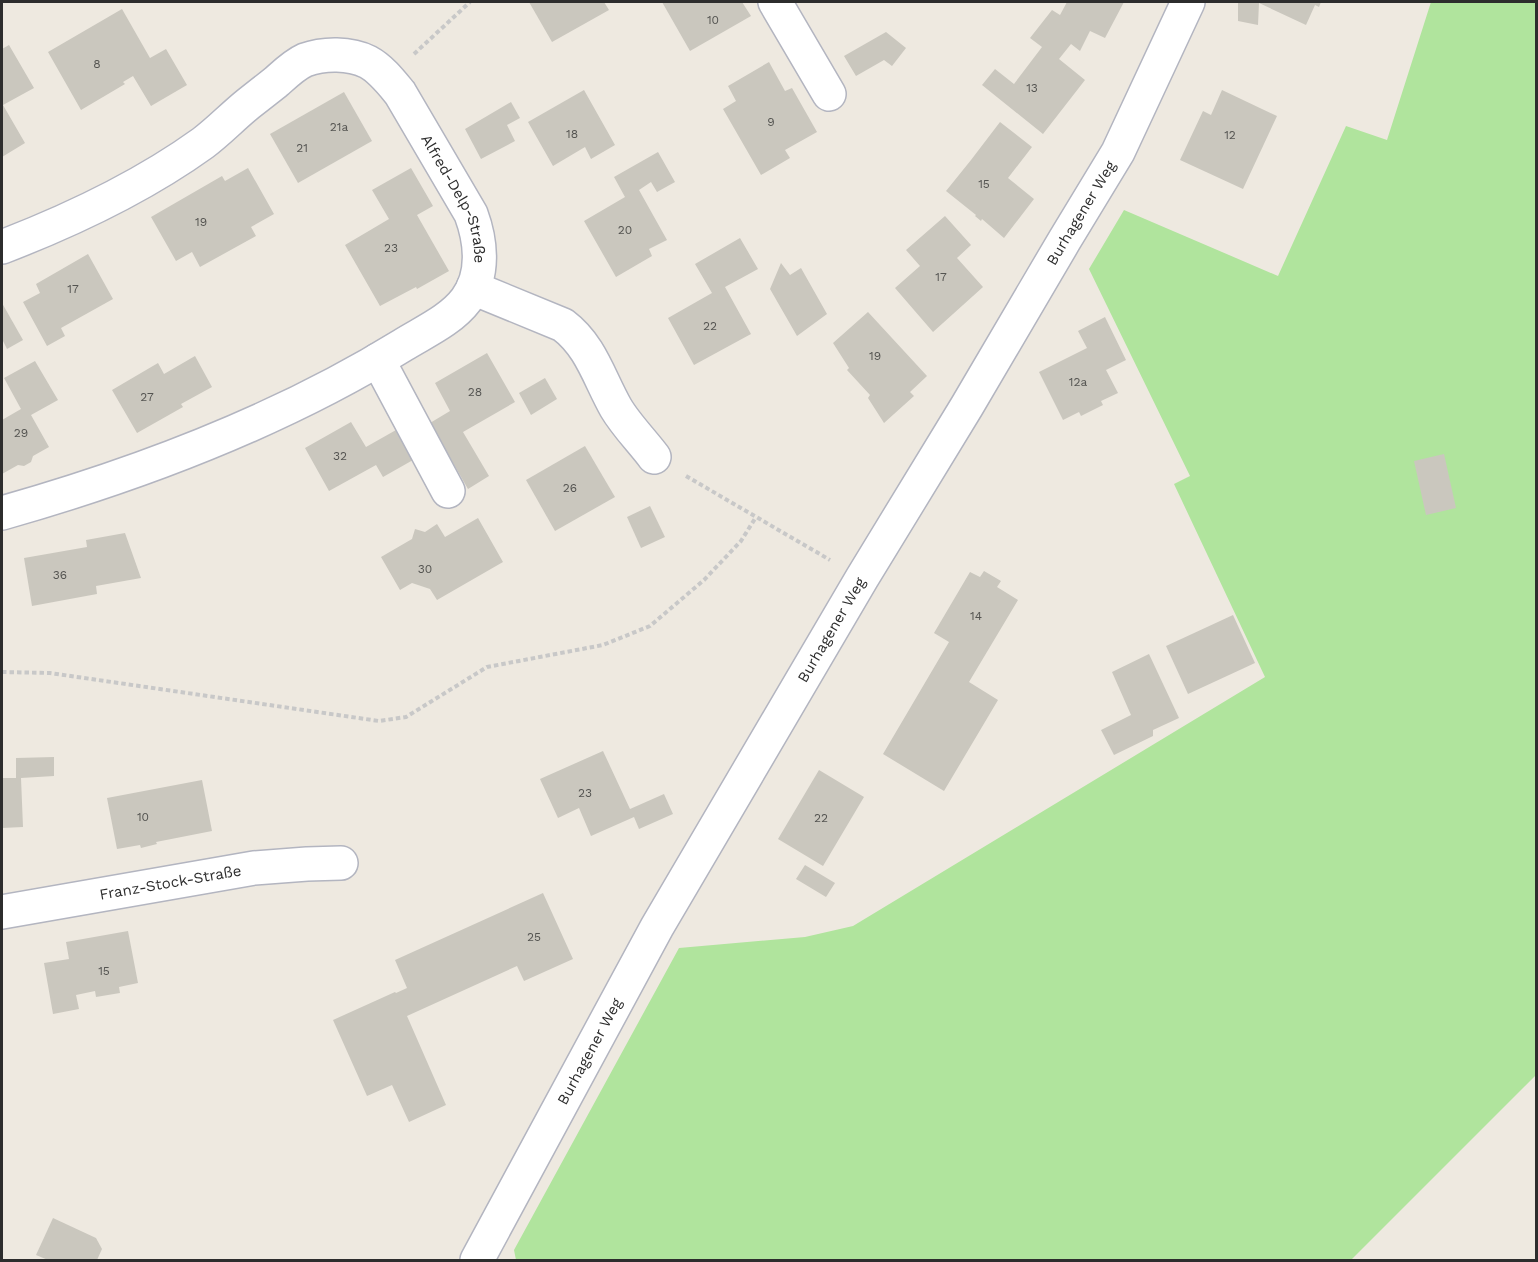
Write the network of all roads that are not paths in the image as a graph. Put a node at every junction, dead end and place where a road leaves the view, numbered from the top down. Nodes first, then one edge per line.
1 (775, 2) edge
2 (1188, 2) edge
3 (829, 94) dead end
4 (2, 247) edge
5 (473, 288) junction
6 (378, 360) junction
7 (654, 457) road end
8 (448, 491) dead end
9 (2, 513) edge
10 (341, 863) dead end
11 (2, 912) edge
12 (477, 1260) edge

1 - 3 street
2 - 12 street, Burhagener Weg
4 - 5 street, Alfred-Delp-Straße
5 - 6 street, Alfred-Delp-Straße
5 - 7 street
6 - 8 street
6 - 9 street, Alfred-Delp-Straße
10 - 11 street, Franz-Stock-Straße

